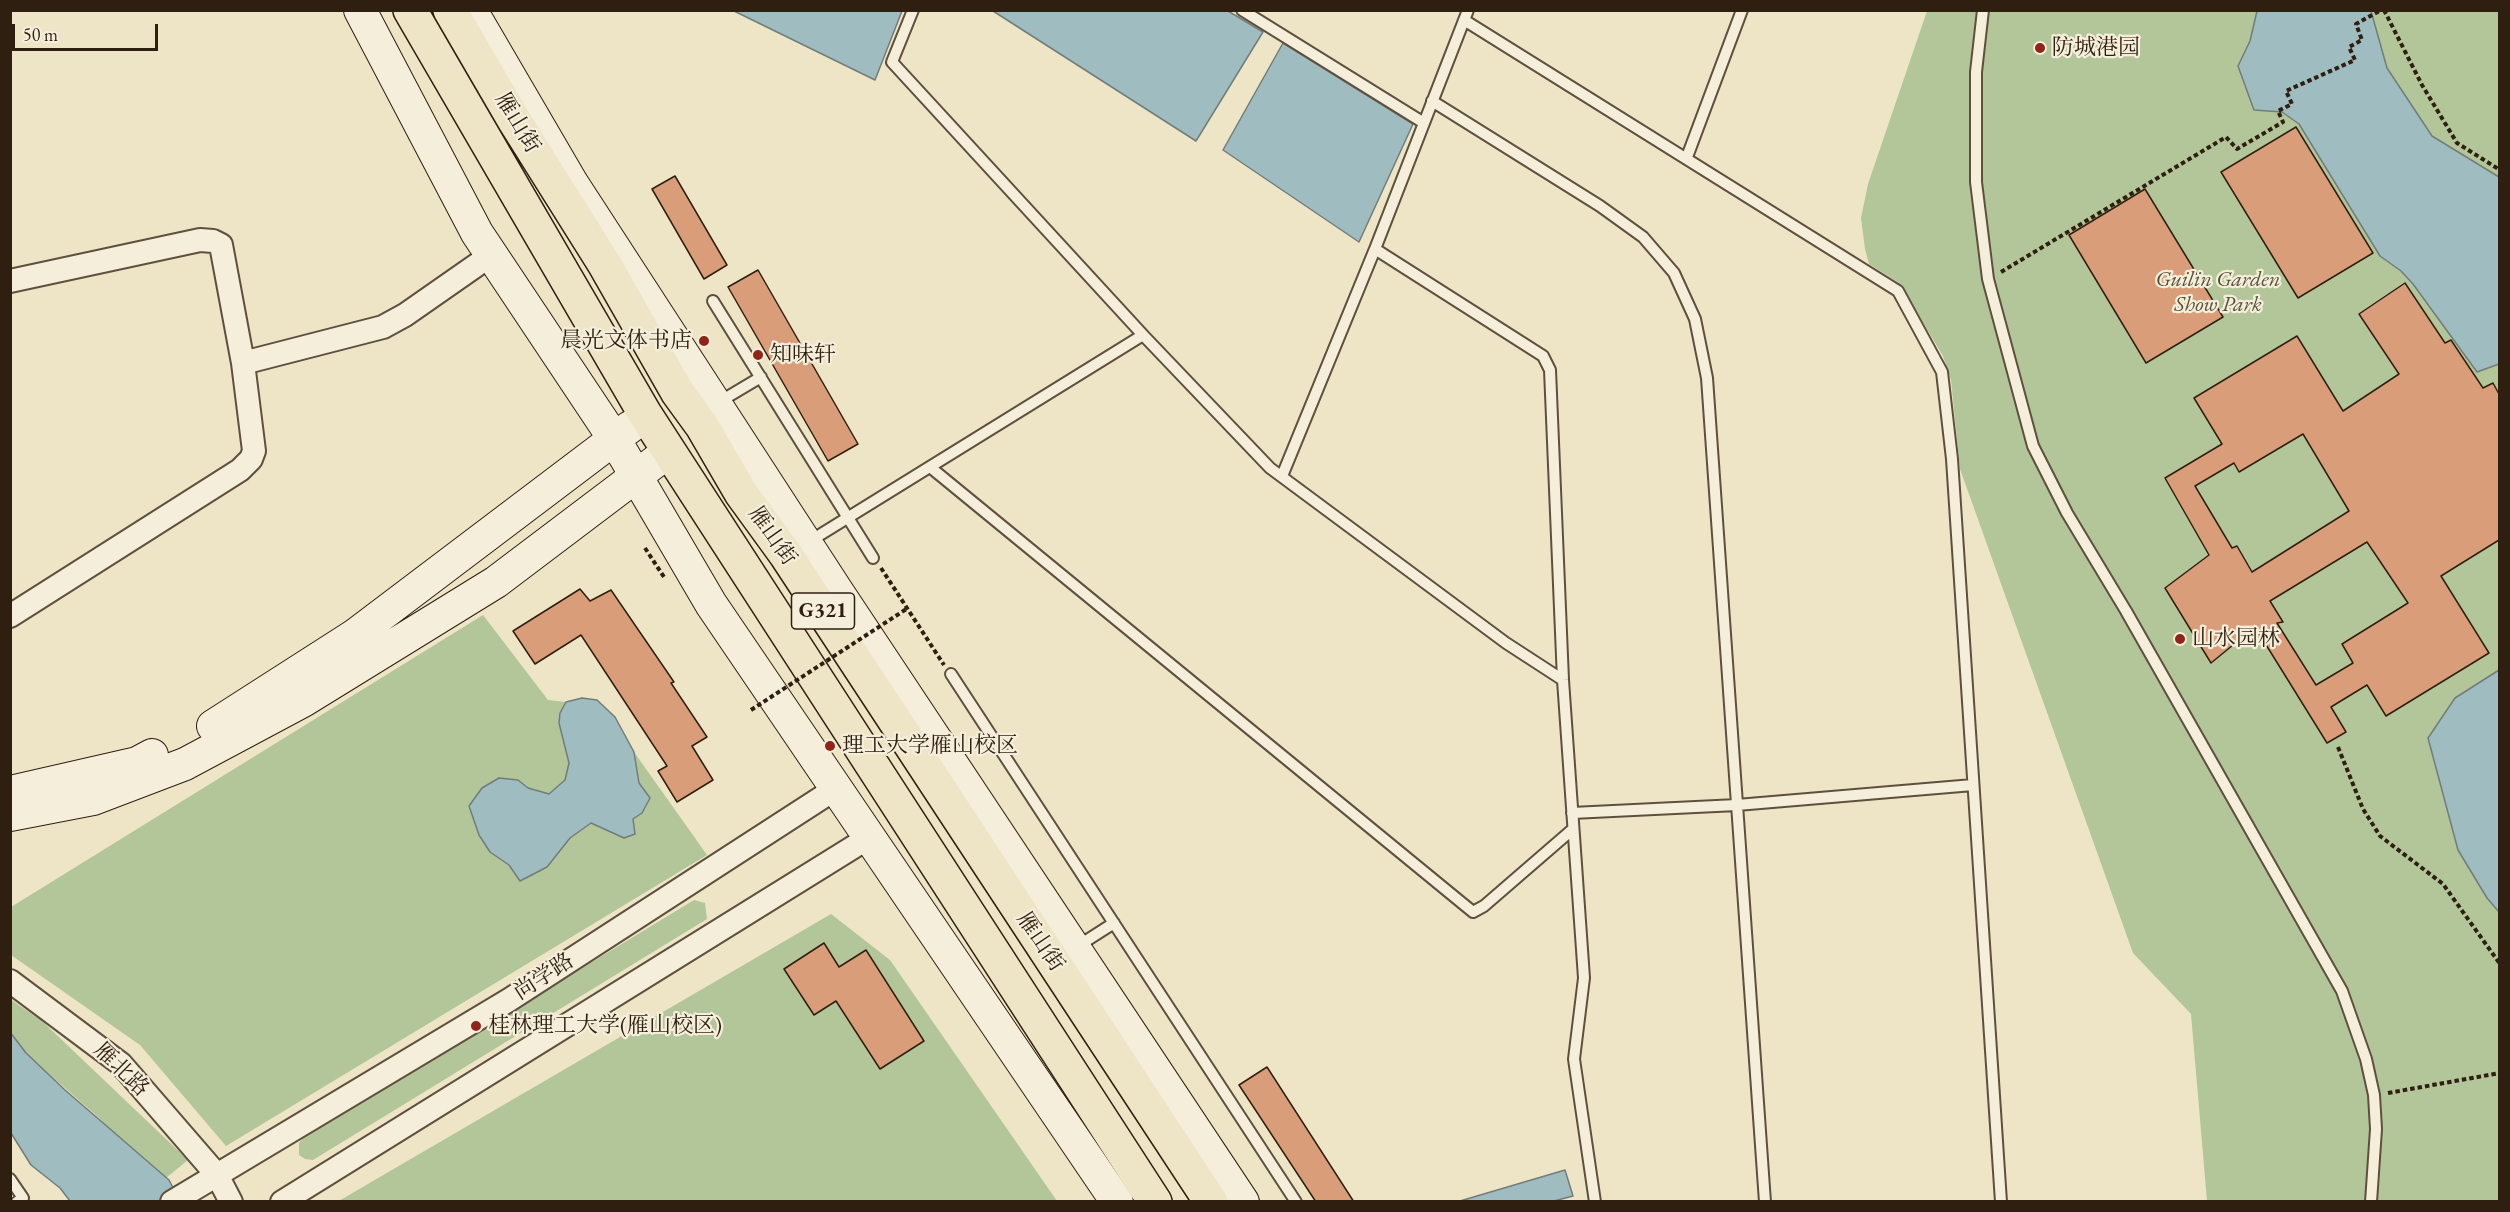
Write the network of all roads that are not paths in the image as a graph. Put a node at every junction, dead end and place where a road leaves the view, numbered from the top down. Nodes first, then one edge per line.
1 (360, 10) edge
2 (410, 10) edge
3 (450, 10) edge
4 (471, 10) edge
5 (913, 10) edge
6 (1242, 10) edge
7 (1742, 10) edge
8 (1983, 10) edge
9 (1466, 15) edge
10 (1432, 101) junction
11 (1424, 123) junction
12 (1687, 157) junction
13 (1375, 249) junction
14 (491, 255) junction
15 (10, 281) edge
16 (713, 301) dead end
17 (1143, 335) junction
18 (243, 363) junction
19 (761, 377) junction
20 (716, 404) junction
21 (645, 414) junction
22 (615, 440) junction
23 (668, 452) junction
24 (930, 467) junction
25 (636, 476) junction
26 (1282, 476) junction
27 (848, 518) junction
28 (796, 549) junction
29 (873, 558) road end
30 (10, 616) edge
31 (951, 674) road end
32 (1563, 680) junction
33 (1973, 785) junction
34 (835, 789) junction
35 (10, 792) edge
36 (1737, 805) junction
37 (1572, 813) junction
38 (10, 815) edge
39 (1573, 829) junction
40 (868, 838) junction
41 (1114, 924) junction
42 (1075, 948) junction
43 (10, 981) edge
44 (217, 1175) junction
45 (10, 1179) edge
46 (17, 1202) edge
47 (172, 1202) edge
48 (231, 1202) edge
49 (282, 1202) edge
50 (1117, 1202) edge
51 (1155, 1202) edge
52 (1211, 1202) edge
53 (1243, 1202) edge
54 (1296, 1202) edge
55 (1596, 1202) edge
56 (1765, 1202) edge
57 (2001, 1202) edge
58 (2371, 1202) edge

1 - 14 street
2 - 21 highway, 雁山街 / G321
3 - 28 highway, 雁山街 / G321
4 - 20 street
5 - 17 lane
6 - 11 lane
7 - 12 lane
8 - 58 lane
9 - 10 lane
9 - 12 lane
10 - 11 lane
10 - 36 lane
11 - 13 lane
12 - 33 lane
13 - 26 lane
13 - 32 lane
14 - 18 street
14 - 22 street
15 - 18 street
16 - 19 lane
17 - 24 lane
17 - 26 lane
18 - 30 street
19 - 20 lane
19 - 27 lane
20 - 28 street
21 - 22 street
21 - 23 highway, 雁山街 / G321
22 - 25 street
22 - 35 street
23 - 25 street
23 - 51 highway, 雁山街 / G321
24 - 27 lane
24 - 39 lane
25 - 34 street
25 - 38 street
26 - 32 lane
27 - 28 lane
27 - 29 lane
28 - 42 street
28 - 52 highway, 雁山街 / G321
31 - 41 lane
32 - 37 lane
33 - 36 lane
33 - 57 lane
34 - 40 street
34 - 44 street, 尚学路
36 - 37 lane
36 - 56 lane
37 - 39 lane
39 - 55 lane
40 - 49 street
40 - 50 street
41 - 42 lane
41 - 54 lane
42 - 53 street
43 - 44 street, 雁北路
44 - 47 street, 尚学路
44 - 48 street, 雁北路
45 - 46 lane

